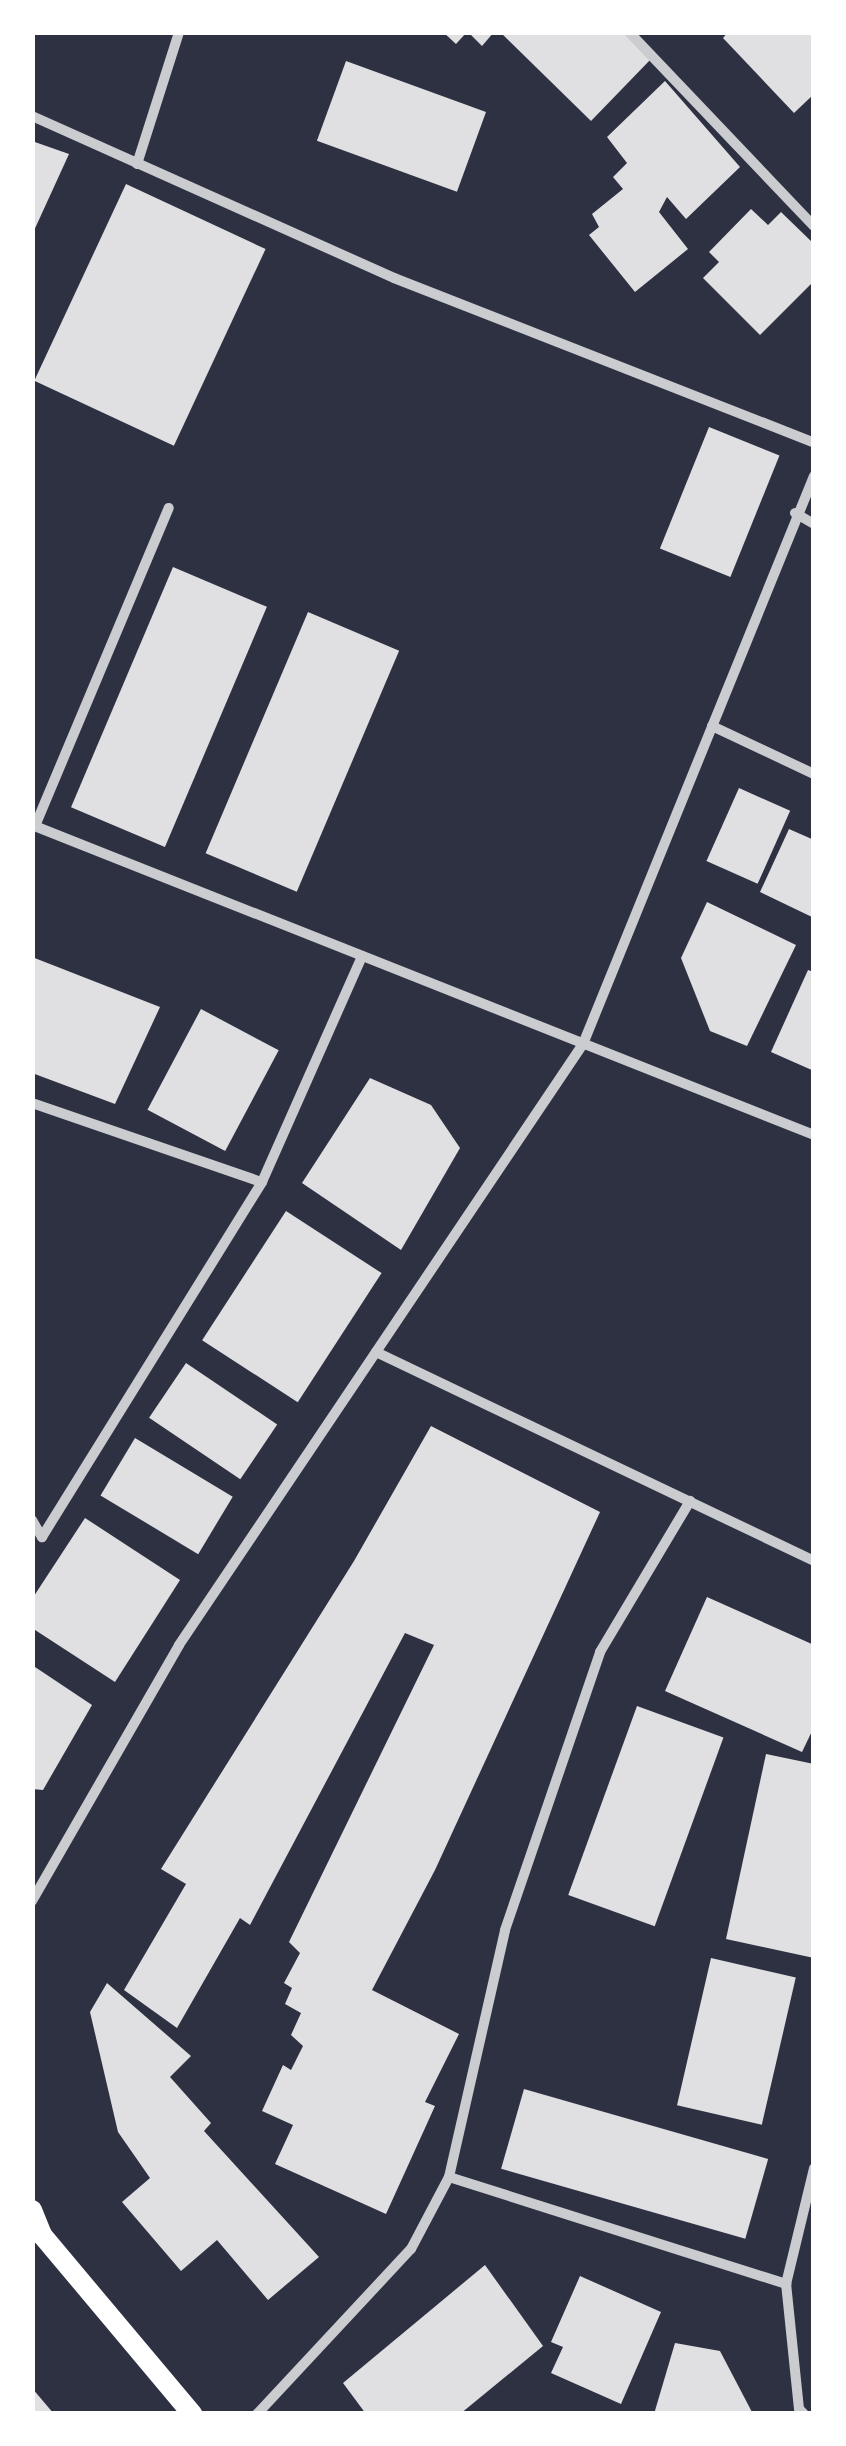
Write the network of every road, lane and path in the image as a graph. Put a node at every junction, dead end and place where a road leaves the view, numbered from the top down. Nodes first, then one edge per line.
1 (179, 32) edge
2 (629, 32) edge
3 (32, 116) edge
4 (137, 164) junction
5 (814, 226) edge
6 (814, 443) edge
7 (814, 476) edge
8 (169, 508) dead end
9 (796, 513) junction
10 (814, 524) edge
11 (712, 726) junction
12 (814, 774) edge
13 (34, 825) edge
14 (362, 956) junction
15 (583, 1044) junction
16 (32, 1103) edge
17 (814, 1135) edge
18 (262, 1182) junction
19 (376, 1352) junction
20 (690, 1501) junction
21 (32, 1520) edge
22 (814, 1561) edge
23 (32, 1901) edge
24 (814, 2168) edge
25 (450, 2176) junction
26 (32, 2210) edge
27 (37, 2231) edge
28 (786, 2284) junction
29 (192, 2414) edge
30 (257, 2414) edge
31 (804, 2414) edge

1 - 4 street
2 - 5 street
3 - 4 street
4 - 6 street
7 - 9 street
8 - 13 street
9 - 10 street
9 - 11 street
11 - 12 street
11 - 15 street
13 - 14 street
14 - 15 street
14 - 18 street
15 - 17 street
15 - 19 street
16 - 18 street
18 - 21 street
19 - 20 street
19 - 23 street
20 - 22 street
20 - 25 street
24 - 28 street
25 - 28 street
25 - 30 street
26 - 27 main road
27 - 29 main road
28 - 31 street

